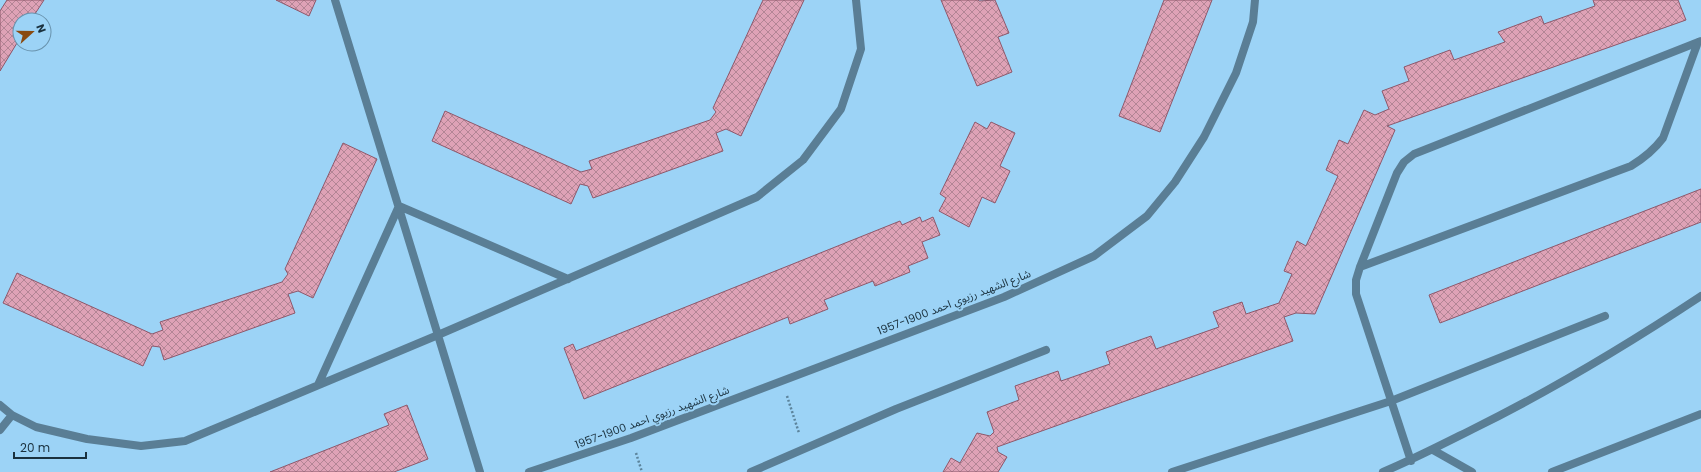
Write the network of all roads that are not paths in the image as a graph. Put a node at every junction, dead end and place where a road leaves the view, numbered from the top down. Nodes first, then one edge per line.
1 (336, 0) edge
2 (856, 0) edge
3 (1255, 0) edge
4 (1700, 41) edge
5 (399, 206) junction
6 (1360, 267) junction
7 (568, 279) junction
8 (1701, 296) edge
9 (1605, 316) dead end
10 (438, 335) junction
11 (1046, 350) dead end
12 (318, 386) junction
13 (1391, 401) junction
14 (0, 406) edge
15 (1701, 414) edge
16 (12, 415) junction
17 (0, 430) edge
18 (1432, 450) junction
19 (1411, 460) junction
20 (757, 471) edge
21 (480, 472) edge
22 (529, 472) edge
23 (1172, 472) edge
24 (1383, 472) edge
25 (1472, 472) edge
26 (1552, 472) edge

1 - 5 street
2 - 7 street
3 - 22 street, شارع الشهيد رزيوي احمد 1900-1957
4 - 6 street
4 - 6 street
5 - 7 street
5 - 10 street
5 - 12 street
6 - 13 street
7 - 10 street
8 - 18 street
9 - 13 street
10 - 12 street
10 - 21 street
11 - 20 street
12 - 16 street
13 - 19 street
13 - 23 street
14 - 16 street
15 - 26 street
16 - 17 street
18 - 19 street
18 - 25 street
19 - 24 street

